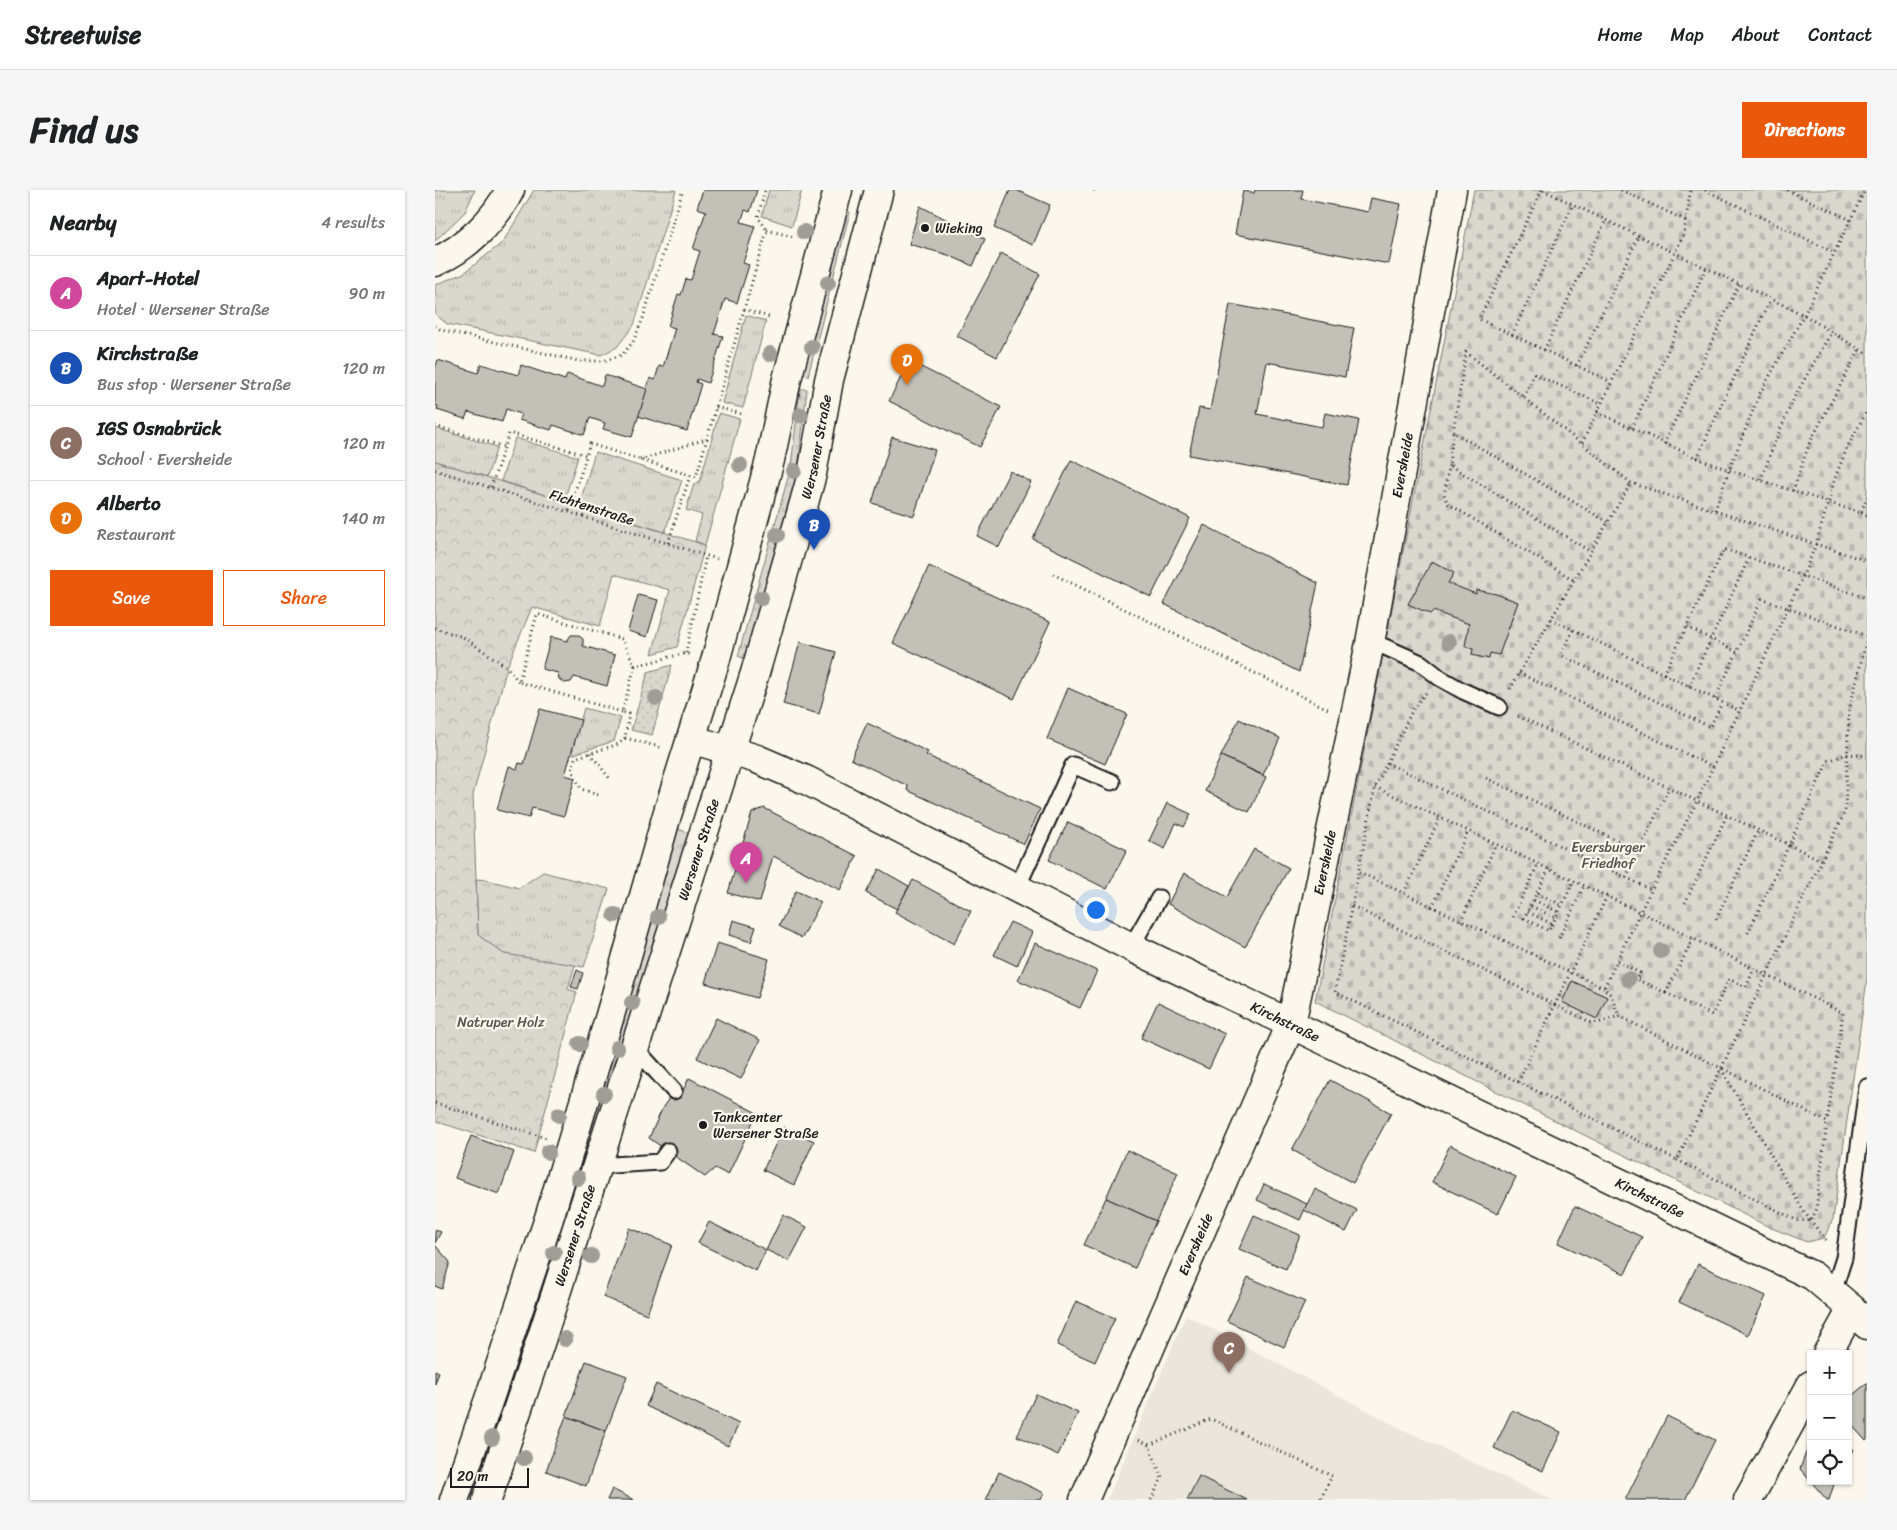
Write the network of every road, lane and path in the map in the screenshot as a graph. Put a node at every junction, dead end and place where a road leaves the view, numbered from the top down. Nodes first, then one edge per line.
1 (510, 190) edge
2 (683, 190) edge
3 (765, 190) edge
4 (838, 190) edge
5 (879, 190) edge
6 (1094, 190) edge
7 (1452, 190) edge
8 (1543, 190) edge
9 (1621, 190) edge
10 (1691, 190) edge
11 (1705, 190) edge
12 (1787, 190) edge
13 (1865, 190) edge
14 (1098, 192) dead end
15 (1573, 204) junction
16 (1606, 220) junction
17 (1851, 220) junction
18 (1687, 221) junction
19 (767, 230) junction
20 (1639, 235) junction
21 (794, 237) dead end
22 (1674, 252) junction
23 (1835, 253) junction
24 (435, 262) edge
25 (1706, 268) junction
26 (1739, 284) junction
27 (1770, 299) junction
28 (743, 309) junction
29 (1804, 316) junction
30 (772, 318) dead end
31 (435, 326) edge
32 (1831, 333) junction
33 (1512, 335) junction
34 (1544, 350) junction
35 (1859, 350) junction
36 (1867, 354) edge
37 (1577, 366) junction
38 (1611, 382) junction
39 (1524, 397) junction
40 (1601, 404) junction
41 (716, 407) junction
42 (1867, 411) edge
43 (1597, 412) junction
44 (745, 415) dead end
45 (435, 426) edge
46 (1632, 428) junction
47 (1453, 432) junction
48 (707, 439) junction
49 (1582, 443) junction
50 (1664, 444) junction
51 (505, 447) junction
52 (586, 455) junction
53 (1697, 458) junction
54 (640, 460) junction
55 (1449, 465) junction
56 (435, 470) edge
57 (1729, 470) junction
58 (690, 476) junction
59 (1761, 480) junction
60 (1631, 483) junction
61 (491, 487) junction
62 (1793, 490) junction
63 (1867, 497) edge
64 (1827, 502) junction
65 (1715, 510) junction
66 (569, 511) junction
67 (1861, 513) junction
68 (1867, 515) edge
69 (1608, 522) junction
70 (668, 543) junction
71 (1816, 544) junction
72 (1591, 552) junction
73 (706, 556) junction
74 (1749, 558) junction
75 (1867, 561) edge
76 (741, 566) junction
77 (1053, 574) dead end
78 (1803, 576) junction
79 (1574, 580) junction
80 (1867, 598) edge
81 (1788, 608) junction
82 (1551, 619) junction
83 (1687, 627) junction
84 (435, 628) edge
85 (1573, 630) junction
86 (1867, 637) edge
87 (1711, 639) junction
88 (1370, 643) junction
89 (1737, 652) junction
90 (635, 666) junction
91 (1519, 673) junction
92 (1664, 674) junction
93 (1440, 678) junction
94 (519, 682) junction
95 (1689, 687) junction
96 (1715, 699) junction
97 (1722, 703) junction
98 (1499, 707) junction
99 (622, 712) junction
100 (1740, 712) junction
101 (1353, 722) junction
102 (625, 738) junction
103 (691, 739) junction
104 (660, 747) dead end
105 (732, 751) junction
106 (590, 753) junction
107 (1847, 754) junction
108 (1867, 756) edge
109 (1387, 763) junction
110 (1713, 767) junction
111 (1486, 778) dead end
112 (610, 779) dead end
113 (1112, 782) dead end
114 (1375, 787) junction
115 (1669, 788) junction
116 (598, 795) dead end
117 (1697, 801) junction
118 (1727, 816) junction
119 (1440, 817) junction
120 (1468, 831) junction
121 (1758, 831) junction
122 (1496, 844) junction
123 (1788, 846) junction
124 (1639, 851) junction
125 (1821, 860) junction
126 (1538, 864) junction
127 (1549, 869) junction
128 (1359, 872) junction
129 (1626, 877) junction
130 (1574, 881) junction
131 (1584, 886) junction
132 (1017, 888) junction
133 (1652, 890) junction
134 (1404, 894) junction
135 (1537, 894) junction
136 (1607, 896) junction
137 (1159, 898) dead end
138 (1534, 900) junction
139 (1685, 903) dead end
140 (1561, 905) junction
141 (1352, 906) junction
142 (1531, 906) junction
143 (1432, 907) junction
144 (1528, 912) junction
145 (1558, 912) junction
146 (1640, 912) junction
147 (1513, 917) dead end
148 (1556, 918) junction
149 (1716, 919) dead end
150 (1461, 921) junction
151 (1553, 924) junction
152 (1748, 933) dead end
153 (1559, 938) dead end
154 (1693, 938) junction
155 (1131, 947) junction
156 (1617, 961) junction
157 (1754, 969) junction
158 (1569, 973) junction
159 (1766, 976) junction
160 (1604, 988) junction
161 (1666, 993) junction
162 (1554, 1005) junction
163 (1619, 1016) junction
164 (1291, 1024) junction
165 (635, 1048) junction
166 (1721, 1068) junction
167 (1518, 1082) junction
168 (1867, 1087) edge
169 (674, 1090) dead end
170 (435, 1103) edge
171 (1827, 1122) junction
172 (571, 1146) junction
173 (668, 1151) dead end
174 (1677, 1160) junction
175 (597, 1166) junction
176 (1811, 1221) junction
177 (1844, 1258) junction
178 (1850, 1309) edge
179 (1829, 1350) edge
180 (1807, 1391) edge
181 (454, 1500) edge
182 (487, 1500) edge
183 (1084, 1500) edge
184 (1151, 1500) edge
185 (1320, 1500) edge
186 (1748, 1500) edge

1 - 24 street
2 - 31 path
3 - 19 path
4 - 76 street
5 - 105 street, Wersener Straße
6 - 14 path
7 - 88 street, Eversheide
8 - 15 path
8 - 33 path
9 - 18 path
10 - 18 path
11 - 23 path
12 - 17 path
13 - 17 path
15 - 16 path
15 - 33 path
16 - 20 path
16 - 34 path
17 - 23 path
18 - 22 path
19 - 21 path
19 - 28 path
20 - 22 path
20 - 37 path
22 - 25 path
22 - 38 path
23 - 29 path
25 - 26 path
25 - 46 path
26 - 27 path
26 - 50 path
27 - 29 path
27 - 53 path
28 - 30 path
28 - 41 path
29 - 32 path
29 - 57 path
32 - 35 path
32 - 59 path
33 - 34 path
34 - 37 path
35 - 36 path
35 - 62 path
37 - 38 path
38 - 40 path
39 - 40 path
39 - 47 path
39 - 49 path
40 - 43 path
41 - 44 path
41 - 48 path
42 - 64 path
43 - 46 path
43 - 49 path
45 - 51 path
46 - 50 path
47 - 55 path
47 - 69 path
48 - 54 path
48 - 58 path
49 - 60 path
50 - 53 path
51 - 52 path
51 - 61 path
52 - 54 path
52 - 66 path
53 - 57 path
54 - 58 path
55 - 72 path
55 - 79 path
56 - 61 path, Fichtenstraße
57 - 59 path
57 - 65 path
58 - 70 path
59 - 62 path
60 - 65 path
60 - 69 path
61 - 66 path, Fichtenstraße
62 - 64 path
63 - 67 path
64 - 67 path
64 - 71 path
65 - 71 path
66 - 70 path, Fichtenstraße
67 - 68 path
69 - 72 path
70 - 73 path, Fichtenstraße
71 - 75 path
71 - 78 path
72 - 79 path
73 - 76 path, Fichtenstraße
73 - 90 path
74 - 78 path
74 - 83 path
74 - 87 path
76 - 103 street
77 - 101 path
78 - 80 path
78 - 81 path
79 - 82 path
81 - 86 path
81 - 89 path
81 - 100 path
82 - 85 path
82 - 91 path
83 - 87 path
83 - 92 path
84 - 94 path
85 - 92 path
85 - 97 path
86 - 107 path
87 - 89 path
87 - 95 path
88 - 93 lane
88 - 101 street, Eversheide
89 - 96 path
90 - 94 path
90 - 99 path
91 - 98 path
91 - 110 path
92 - 95 path
93 - 98 lane
93 - 109 path
94 - 99 path
95 - 96 path
96 - 97 path
97 - 100 path
98 - 115 path
99 - 102 path
100 - 110 path
101 - 164 street, Eversheide
102 - 104 path
102 - 106 path
103 - 105 street, Kirchstraße
103 - 172 street
105 - 132 street, Kirchstraße
105 - 165 street, Wersener Straße
106 - 112 path
106 - 116 path
107 - 108 path
107 - 123 path
107 - 125 path
109 - 114 path
109 - 129 path
110 - 117 path
111 - 124 path
113 - 132 lane
114 - 119 path
114 - 128 path
115 - 117 path
115 - 124 path
117 - 118 path
117 - 133 path
118 - 121 path
118 - 139 path
119 - 120 path
119 - 134 path
120 - 122 path
120 - 143 path
121 - 123 path
121 - 149 path
122 - 126 path
122 - 150 path
123 - 125 path
123 - 152 path
124 - 129 path
125 - 159 path
126 - 127 path
126 - 147 path
127 - 130 path
127 - 135 path
128 - 134 path
128 - 141 path
129 - 133 path
130 - 131 path
130 - 140 path
131 - 136 path
131 - 153 path
132 - 155 street, Kirchstraße
133 - 146 path
134 - 143 path
135 - 138 path
135 - 140 path
136 - 146 path
136 - 158 path
137 - 155 lane
138 - 142 path
138 - 145 path
140 - 145 path
141 - 162 path
141 - 167 path
142 - 144 path
142 - 148 path
143 - 150 path
144 - 151 path
144 - 151 path
145 - 148 path
146 - 154 path
146 - 156 path
148 - 151 path
150 - 158 path
154 - 157 path
154 - 161 path
155 - 164 street, Kirchstraße
156 - 160 path
156 - 161 path
157 - 159 path
157 - 161 path
158 - 160 path
158 - 162 path
159 - 166 path
159 - 171 path
160 - 163 path
162 - 163 path
162 - 167 path
163 - 166 path
164 - 178 street, Kirchstraße
164 - 183 street, Eversheide
165 - 169 lane
165 - 175 street, Wersener Straße
166 - 171 path
166 - 174 path
166 - 176 path
167 - 174 path
168 - 177 lane
170 - 172 path
171 - 176 path
172 - 181 street
173 - 175 lane
174 - 176 path
175 - 182 street, Wersener Straße
176 - 177 path
177 - 178 lane
178 - 179 street
180 - 186 street
184 - 185 path

